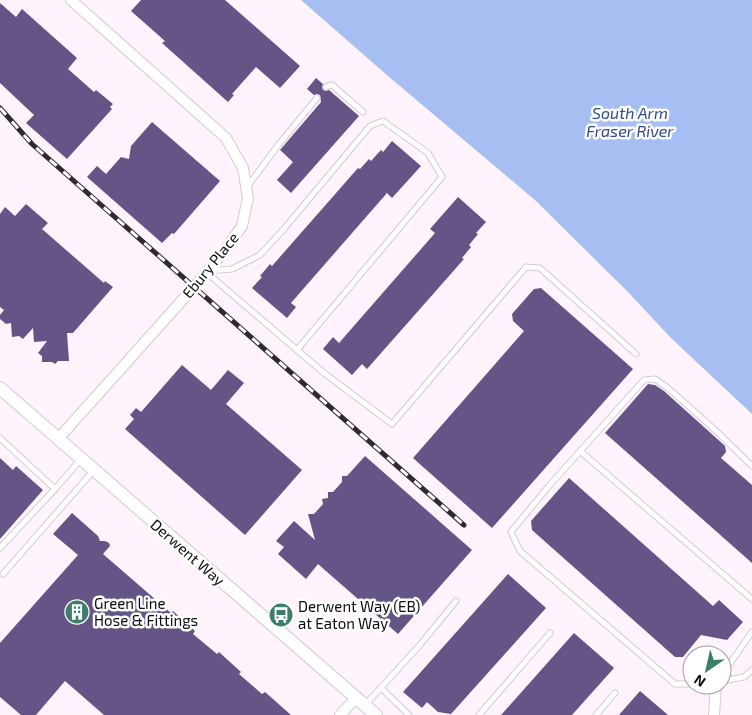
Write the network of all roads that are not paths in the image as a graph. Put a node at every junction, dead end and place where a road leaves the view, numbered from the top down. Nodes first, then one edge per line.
1 (71, 0) edge
2 (326, 87) dead end
3 (317, 98) dead end
4 (363, 112) dead end
5 (246, 188) junction
6 (206, 272) junction
7 (297, 350) junction
8 (636, 354) dead end
9 (0, 388) edge
10 (0, 438) edge
11 (58, 439) junction
12 (580, 451) junction
13 (81, 459) junction
14 (752, 466) edge
15 (94, 470) junction
16 (55, 489) junction
17 (0, 548) edge
18 (3, 574) dead end
19 (752, 600) edge
20 (456, 601) dead end
21 (752, 632) edge
22 (550, 633) dead end
23 (732, 660) edge
24 (752, 670) edge
25 (732, 679) edge
26 (682, 684) edge
27 (381, 688) junction
28 (615, 694) dead end
29 (715, 695) edge
30 (360, 702) junction
31 (340, 715) edge
32 (376, 715) edge
33 (409, 715) edge
34 (479, 715) edge
35 (596, 715) edge
36 (714, 715) edge

1 - 5 street, Ebury Place
2 - 4 lane
3 - 5 lane
5 - 6 street, Ebury Place
6 - 7 lane
6 - 7 lane
6 - 11 street, Ebury Place
7 - 8 lane
9 - 11 street, Derwent Way
10 - 16 lane
11 - 13 street, Derwent Way
12 - 14 lane
12 - 19 lane
12 - 26 lane
13 - 15 street, Derwent Way
13 - 16 lane
15 - 18 lane
15 - 30 street, Derwent Way
16 - 17 lane
20 - 27 lane
21 - 23 lane
22 - 34 lane
24 - 25 lane
27 - 30 lane
27 - 33 lane
28 - 35 lane
29 - 36 street
30 - 31 street
30 - 32 street, Derwent Way

